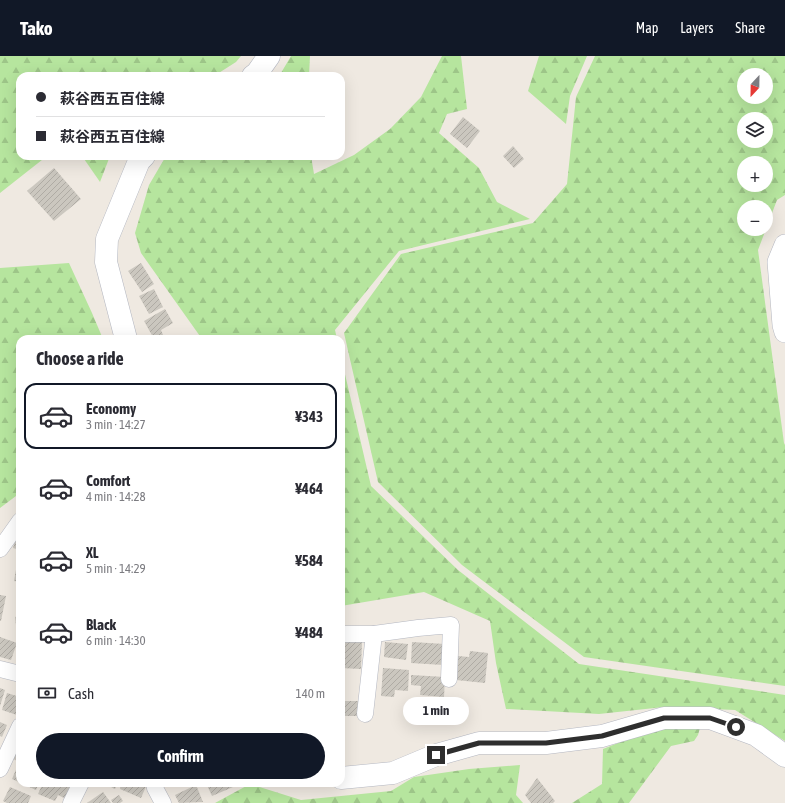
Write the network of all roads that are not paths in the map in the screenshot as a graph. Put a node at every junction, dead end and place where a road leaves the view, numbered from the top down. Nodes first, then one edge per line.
1 (269, 56) edge
2 (258, 72) edge
3 (140, 160) edge
4 (785, 245) edge
5 (785, 332) edge
6 (125, 335) edge
7 (16, 527) edge
8 (0, 549) edge
9 (345, 634) edge
10 (374, 634) junction
11 (0, 669) edge
12 (16, 673) edge
13 (448, 679) dead end
14 (365, 714) dead end
15 (16, 735) edge
16 (785, 756) edge
17 (0, 769) edge
18 (345, 778) edge
19 (79, 787) edge
20 (155, 787) edge
21 (71, 803) edge
22 (163, 803) edge

1 - 2 main road
3 - 6 main road
4 - 5 street
7 - 8 street
9 - 10 street
10 - 13 street
10 - 14 street
11 - 12 street
15 - 17 street
16 - 18 main road
19 - 21 street
20 - 22 street

